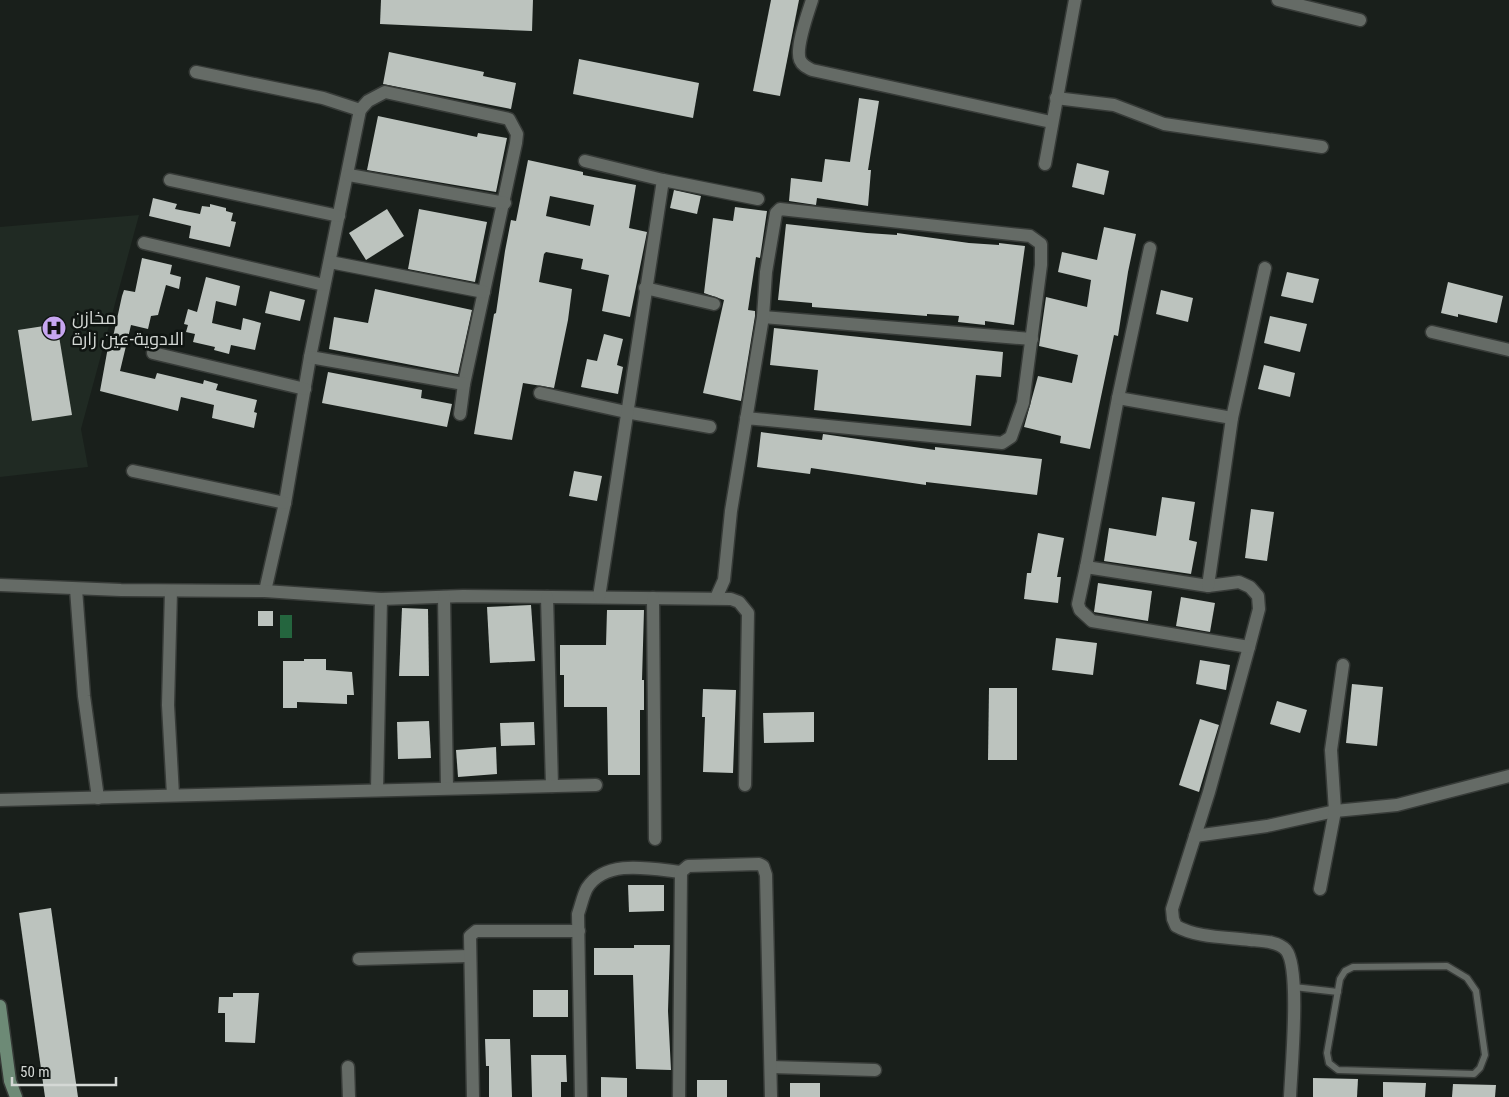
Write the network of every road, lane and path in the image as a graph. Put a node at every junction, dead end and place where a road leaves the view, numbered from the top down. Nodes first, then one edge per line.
1 (812, 0) edge
2 (1075, 0) edge
3 (1278, 0) edge
4 (1360, 20) dead end
5 (196, 72) dead end
6 (1056, 98) junction
7 (360, 110) junction
8 (1051, 122) junction
9 (1322, 148) dead end
10 (585, 162) dead end
11 (1045, 164) dead end
12 (349, 175) junction
13 (170, 180) dead end
14 (663, 180) junction
15 (758, 199) dead end
16 (505, 203) junction
17 (339, 216) junction
18 (144, 243) dead end
19 (1150, 248) dead end
20 (330, 262) junction
21 (1265, 268) dead end
22 (324, 285) junction
23 (645, 288) junction
24 (484, 292) junction
25 (714, 304) dead end
26 (763, 318) junction
27 (1432, 332) dead end
28 (1032, 339) junction
29 (1509, 350) edge
30 (153, 353) dead end
31 (310, 357) junction
32 (464, 384) junction
33 (305, 389) junction
34 (540, 393) dead end
35 (1118, 398) junction
36 (626, 412) junction
37 (460, 414) dead end
38 (746, 418) junction
39 (1232, 418) junction
40 (710, 427) dead end
41 (133, 471) dead end
42 (285, 503) junction
43 (1086, 567) junction
44 (0, 586) edge
45 (1208, 586) junction
46 (76, 589) junction
47 (171, 591) junction
48 (265, 591) junction
49 (444, 597) junction
50 (548, 597) junction
51 (599, 597) junction
52 (653, 598) junction
53 (716, 598) junction
54 (381, 599) junction
55 (1249, 647) junction
56 (1343, 665) dead end
57 (1509, 776) edge
58 (596, 785) dead end
59 (745, 785) dead end
60 (552, 786) junction
61 (446, 788) junction
62 (377, 790) junction
63 (173, 795) junction
64 (98, 798) junction
65 (0, 800) edge
66 (1335, 812) junction
67 (1195, 836) junction
68 (654, 839) dead end
69 (681, 872) junction
70 (1320, 889) dead end
71 (579, 931) junction
72 (469, 956) junction
73 (359, 959) dead end
74 (1294, 987) junction
75 (1338, 992) junction
76 (0, 1006) edge
77 (348, 1067) dead end
78 (771, 1067) junction
79 (874, 1070) dead end
80 (10, 1081) junction
81 (8, 1097) edge
82 (16, 1097) edge
83 (350, 1097) edge
84 (473, 1097) edge
85 (581, 1097) edge
86 (679, 1097) edge
87 (771, 1097) edge
88 (1290, 1097) edge

1 - 8 street
2 - 6 street
3 - 4 street
5 - 7 street
6 - 8 street
6 - 9 street
7 - 12 street
7 - 16 street
8 - 11 street
10 - 14 street
12 - 16 street
12 - 17 street
13 - 17 street
14 - 15 street
14 - 23 street
16 - 24 street
17 - 20 street
18 - 22 street
19 - 35 street
20 - 22 street
20 - 24 street
21 - 39 street
22 - 31 street
23 - 25 street
23 - 36 street
24 - 32 street
26 - 28 street
26 - 28 street
26 - 38 street
27 - 29 street
28 - 38 street
30 - 33 street
31 - 32 street
31 - 33 street
32 - 37 street
33 - 42 street
34 - 36 street
35 - 39 street
35 - 43 street
36 - 40 street
36 - 51 street
38 - 53 street
39 - 45 street
41 - 42 street
42 - 48 street
43 - 45 street
43 - 55 street
44 - 46 street
45 - 55 street
46 - 47 street
46 - 64 street
47 - 48 street
47 - 63 street
48 - 54 street
49 - 50 street
49 - 54 street
49 - 61 street
50 - 51 street
50 - 60 street
51 - 52 street
52 - 53 street
52 - 68 street
53 - 59 street
54 - 62 street
55 - 67 street
56 - 66 street
57 - 66 street
58 - 60 street
60 - 61 street
61 - 62 street
62 - 63 street
63 - 64 street
64 - 65 street
66 - 67 street
66 - 70 street
67 - 74 street
69 - 71 street
69 - 78 street
69 - 86 street
71 - 72 street
71 - 85 street
72 - 73 street
72 - 84 street
74 - 75 lane
74 - 88 street
75 - 75 lane
76 - 80 main road
77 - 83 street
78 - 79 street
78 - 87 street
80 - 81 main road
80 - 82 main road

